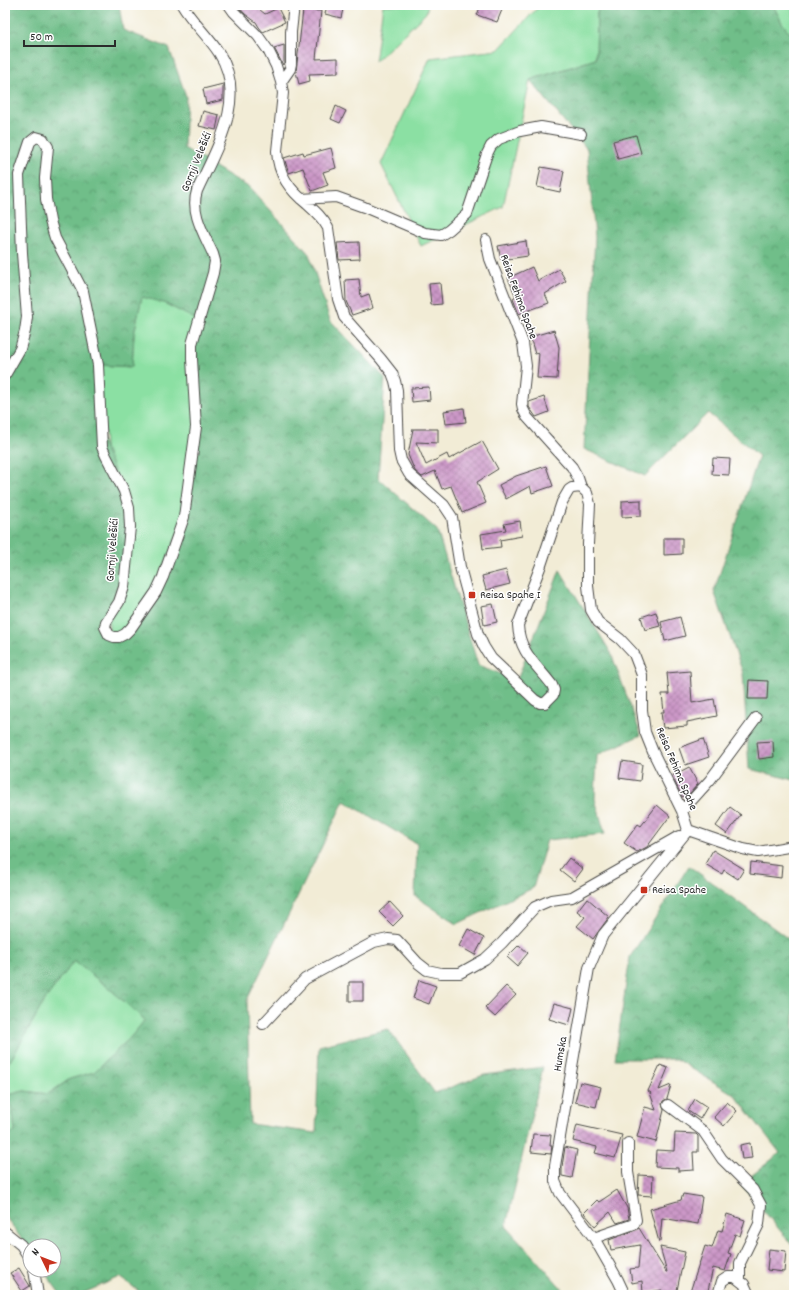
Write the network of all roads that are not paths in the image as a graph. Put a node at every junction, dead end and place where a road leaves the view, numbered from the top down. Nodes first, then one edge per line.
1 (182, 5) edge
2 (229, 5) edge
3 (294, 5) edge
4 (281, 82) junction
5 (581, 134) dead end
6 (301, 199) junction
7 (486, 240) dead end
8 (5, 375) edge
9 (581, 487) junction
10 (756, 718) dead end
11 (682, 811) junction
12 (686, 831) junction
13 (794, 846) edge
14 (263, 1024) dead end
15 (668, 1105) dead end
16 (628, 1143) dead end
17 (5, 1232) edge
18 (594, 1238) junction
19 (22, 1247) edge
20 (35, 1278) edge
21 (740, 1280) junction
22 (38, 1295) edge
23 (625, 1295) edge
24 (718, 1295) edge
25 (749, 1295) edge

1 - 8 street, Gornji Velešići
2 - 4 street
3 - 4 street
4 - 6 street
5 - 6 street
6 - 9 street
7 - 9 street, Reisa Fehima Spahe
9 - 11 street, Reisa Fehima Spahe
10 - 11 street
11 - 12 street, Reisa Fehima Spahe
12 - 13 street, Reisa Fehima Spahe
12 - 14 street
12 - 18 street, Humska
15 - 21 street
16 - 18 street
17 - 19 street
18 - 23 street, Humska
20 - 22 street
21 - 24 street
21 - 25 street

